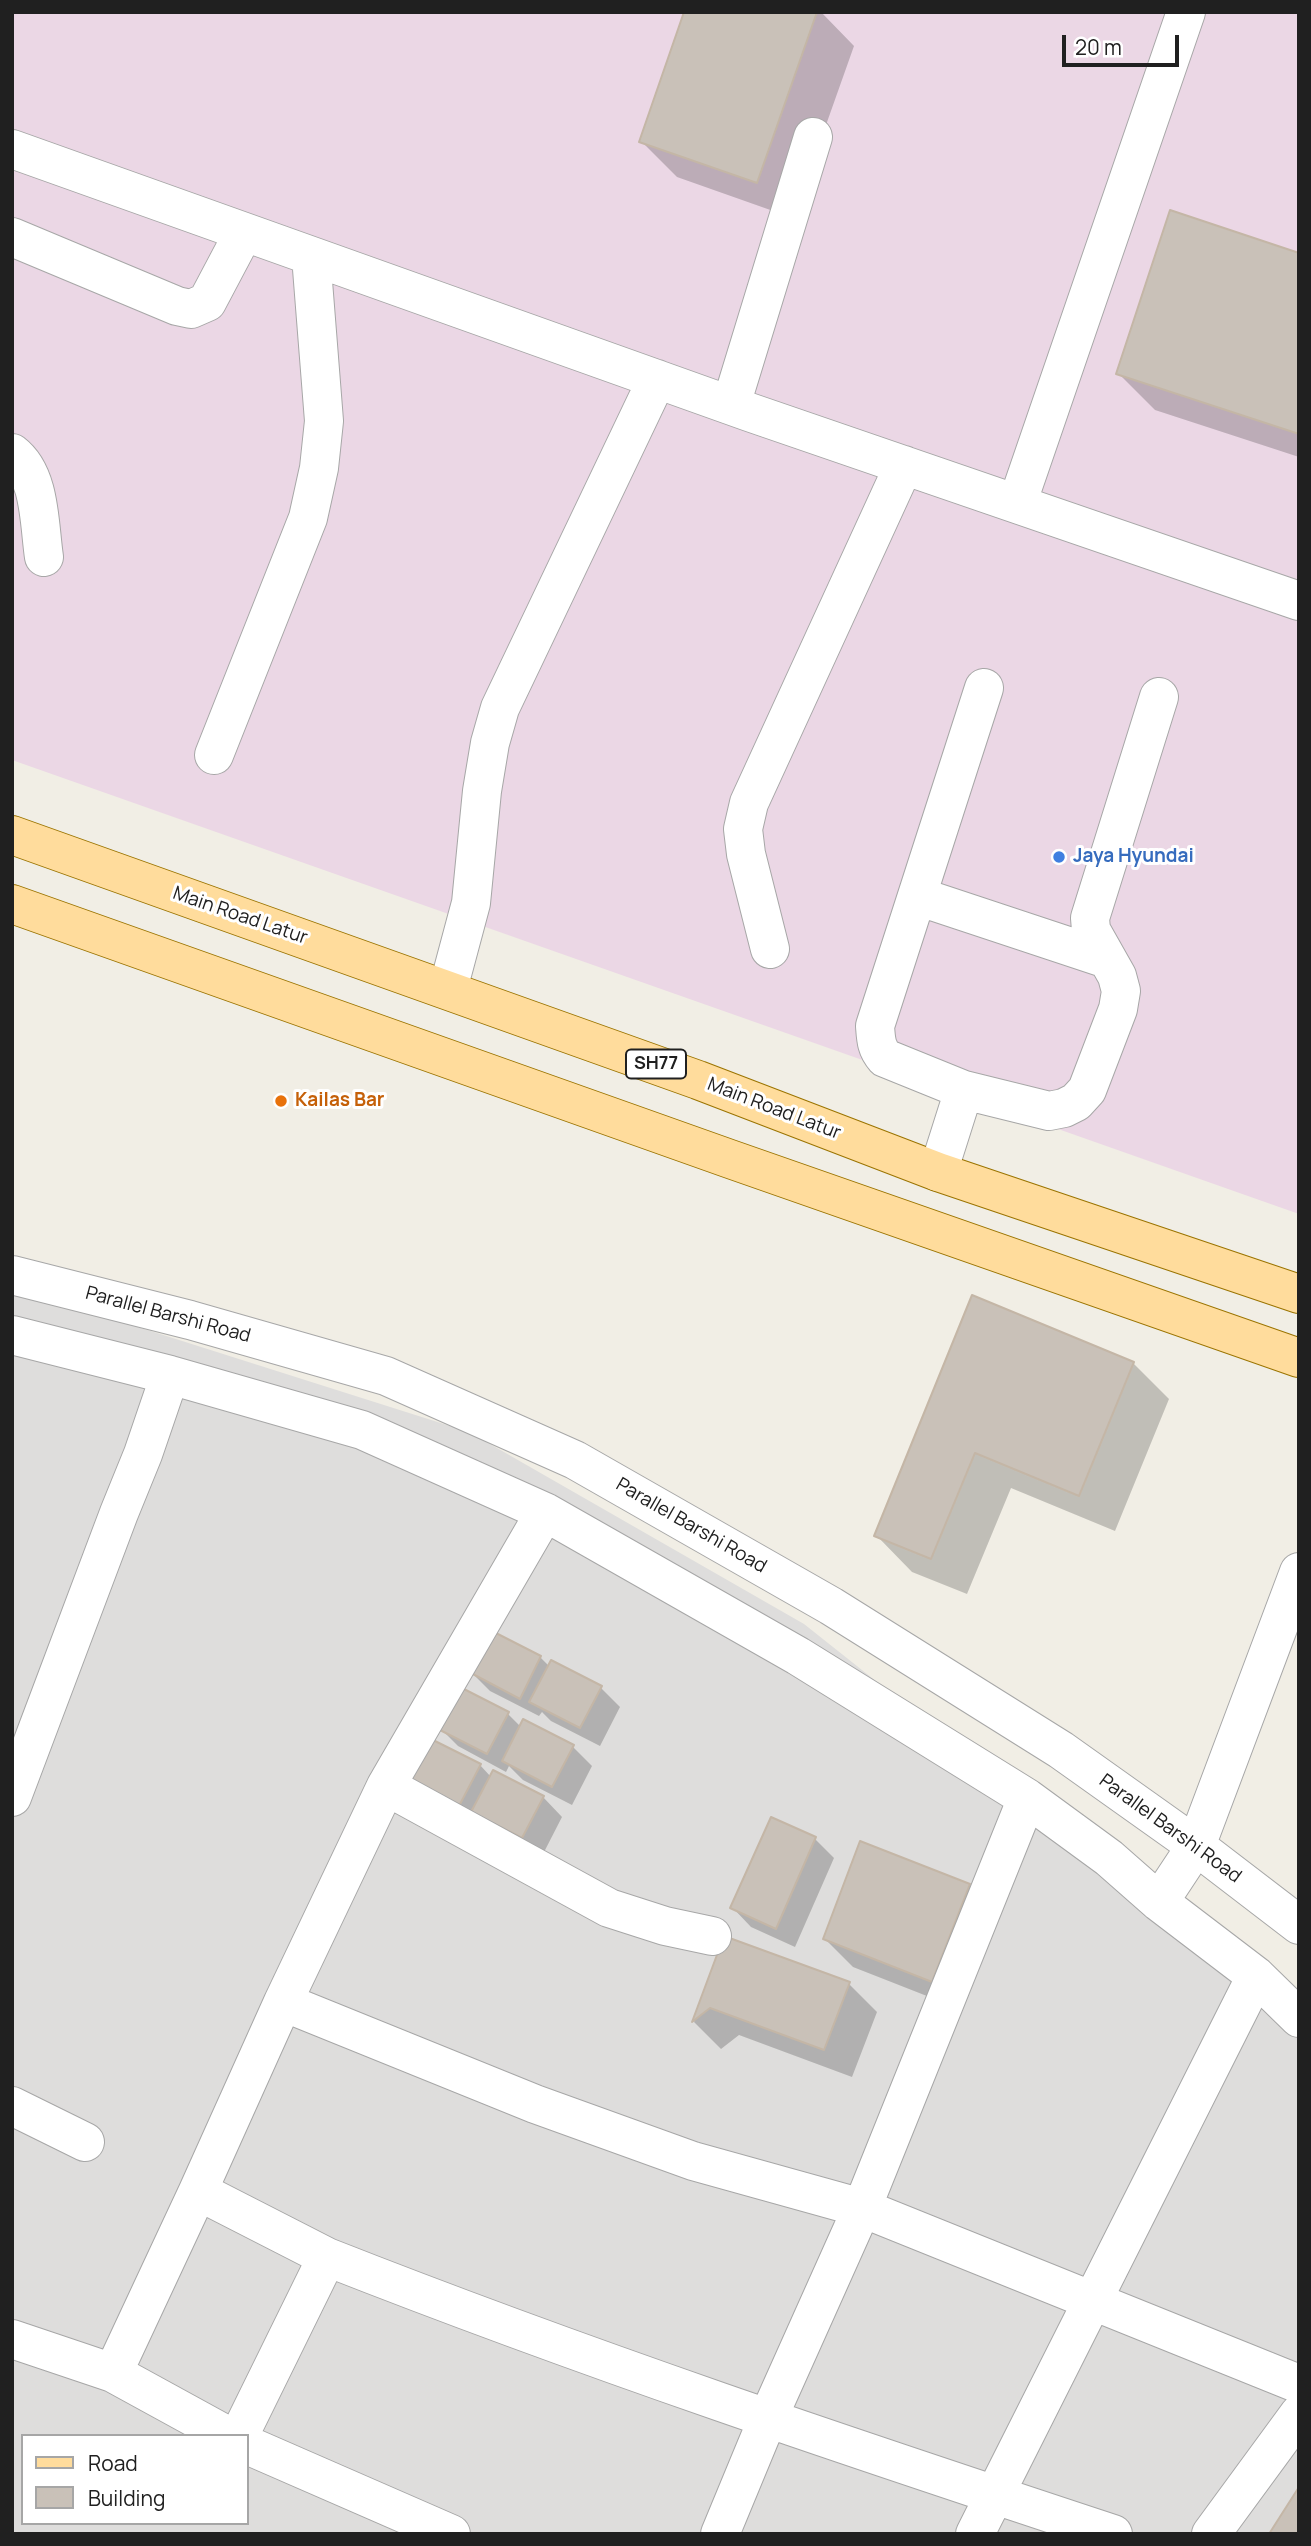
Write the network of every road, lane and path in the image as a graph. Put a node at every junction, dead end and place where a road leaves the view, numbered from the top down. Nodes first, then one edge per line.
1 (1186, 12) edge
2 (813, 137) dead end
3 (12, 149) edge
4 (244, 232) junction
5 (12, 237) edge
6 (311, 256) junction
7 (657, 379) junction
8 (731, 405) junction
9 (12, 453) edge
10 (904, 465) junction
11 (1017, 504) junction
12 (44, 557) dead end
13 (1299, 601) edge
14 (984, 688) dead end
15 (1159, 697) dead end
16 (214, 755) dead end
17 (12, 835) edge
18 (917, 896) junction
19 (12, 904) edge
20 (770, 949) dead end
21 (1107, 959) junction
22 (448, 989) junction
23 (964, 1090) junction
24 (938, 1172) junction
25 (12, 1275) edge
26 (1299, 1294) edge
27 (12, 1335) edge
28 (1299, 1358) edge
29 (170, 1374) junction
30 (545, 1512) junction
31 (1299, 1572) edge
32 (386, 1786) junction
33 (12, 1797) edge
34 (1027, 1798) junction
35 (1196, 1846) junction
36 (1159, 1902) junction
37 (1299, 1925) edge
38 (712, 1936) dead end
39 (1256, 1976) junction
40 (283, 2002) junction
41 (1299, 2018) edge
42 (12, 2106) edge
43 (85, 2142) dead end
44 (198, 2191) junction
45 (862, 2208) junction
46 (327, 2257) junction
47 (1093, 2301) junction
48 (12, 2339) edge
49 (113, 2373) junction
50 (1299, 2384) edge
51 (1299, 2414) edge
52 (768, 2418) junction
53 (224, 2434) edge
54 (240, 2434) edge
55 (248, 2445) edge
56 (995, 2495) junction
57 (451, 2534) edge
58 (720, 2534) edge
59 (975, 2534) edge
60 (1113, 2534) edge
61 (1211, 2534) edge

1 - 11 street
2 - 8 street
3 - 4 street
4 - 5 street
4 - 6 street
6 - 7 street
6 - 16 street
7 - 8 street
7 - 22 street
8 - 10 street
9 - 12 street
10 - 11 street
10 - 20 street
11 - 13 street
14 - 18 street
15 - 21 street
17 - 22 main road, Main Road Latur / SH77
18 - 21 street
18 - 23 street
19 - 28 main road
21 - 23 street
22 - 24 main road, Main Road Latur / SH77
23 - 24 street
24 - 26 main road, Main Road Latur / SH77
25 - 35 street, Parallel Barshi Road
27 - 29 street
29 - 30 street
29 - 33 street
30 - 32 street
30 - 34 street
31 - 35 street
32 - 38 street
32 - 40 street
34 - 36 street
34 - 45 street
35 - 36 street
35 - 37 street, Parallel Barshi Road
36 - 39 street
39 - 41 street
39 - 47 street
40 - 44 street
40 - 45 street
42 - 43 street
44 - 46 street
44 - 49 street
45 - 47 street
45 - 52 street
46 - 52 street
46 - 54 street
47 - 50 street
47 - 56 street
48 - 49 street
49 - 53 street
51 - 61 street
52 - 56 street
52 - 58 street
55 - 57 street
56 - 59 street
56 - 60 street

